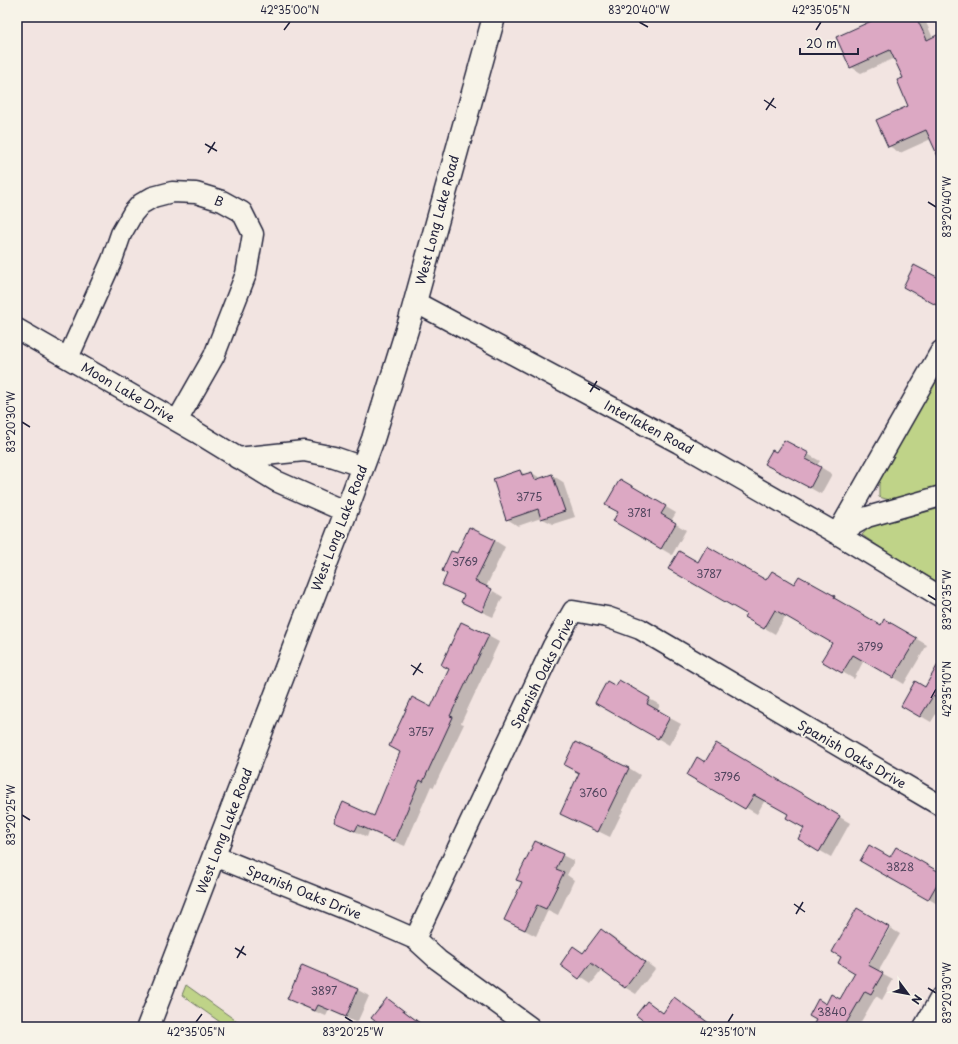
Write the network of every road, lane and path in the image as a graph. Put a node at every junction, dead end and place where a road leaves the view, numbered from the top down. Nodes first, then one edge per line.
1 (494, 17) edge
2 (415, 302) junction
3 (17, 329) edge
4 (941, 351) edge
5 (68, 358) junction
6 (177, 421) junction
7 (237, 458) junction
8 (363, 467) junction
9 (941, 496) edge
10 (346, 512) junction
11 (837, 534) junction
12 (941, 597) edge
13 (941, 806) edge
14 (214, 856) junction
15 (415, 939) junction
16 (941, 997) edge
17 (148, 1027) edge
18 (530, 1027) edge
19 (924, 1027) edge

1 - 2 main road, West Long Lake Road
2 - 8 main road, West Long Lake Road
2 - 11 street, Interlaken Road
3 - 5 street, Moon Lake Drive
4 - 11 street
5 - 6 street, Moon Lake Drive
5 - 6 street, B
6 - 7 street, Moon Lake Drive
7 - 8 street
7 - 10 street, Moon Lake Drive
8 - 10 main road, West Long Lake Road
9 - 11 street
10 - 14 main road, West Long Lake Road
11 - 12 street, Interlaken Road
13 - 15 street, Spanish Oaks Drive
14 - 15 street, Spanish Oaks Drive
14 - 17 main road, West Long Lake Road
15 - 18 street, Spanish Oaks Drive
16 - 19 street

